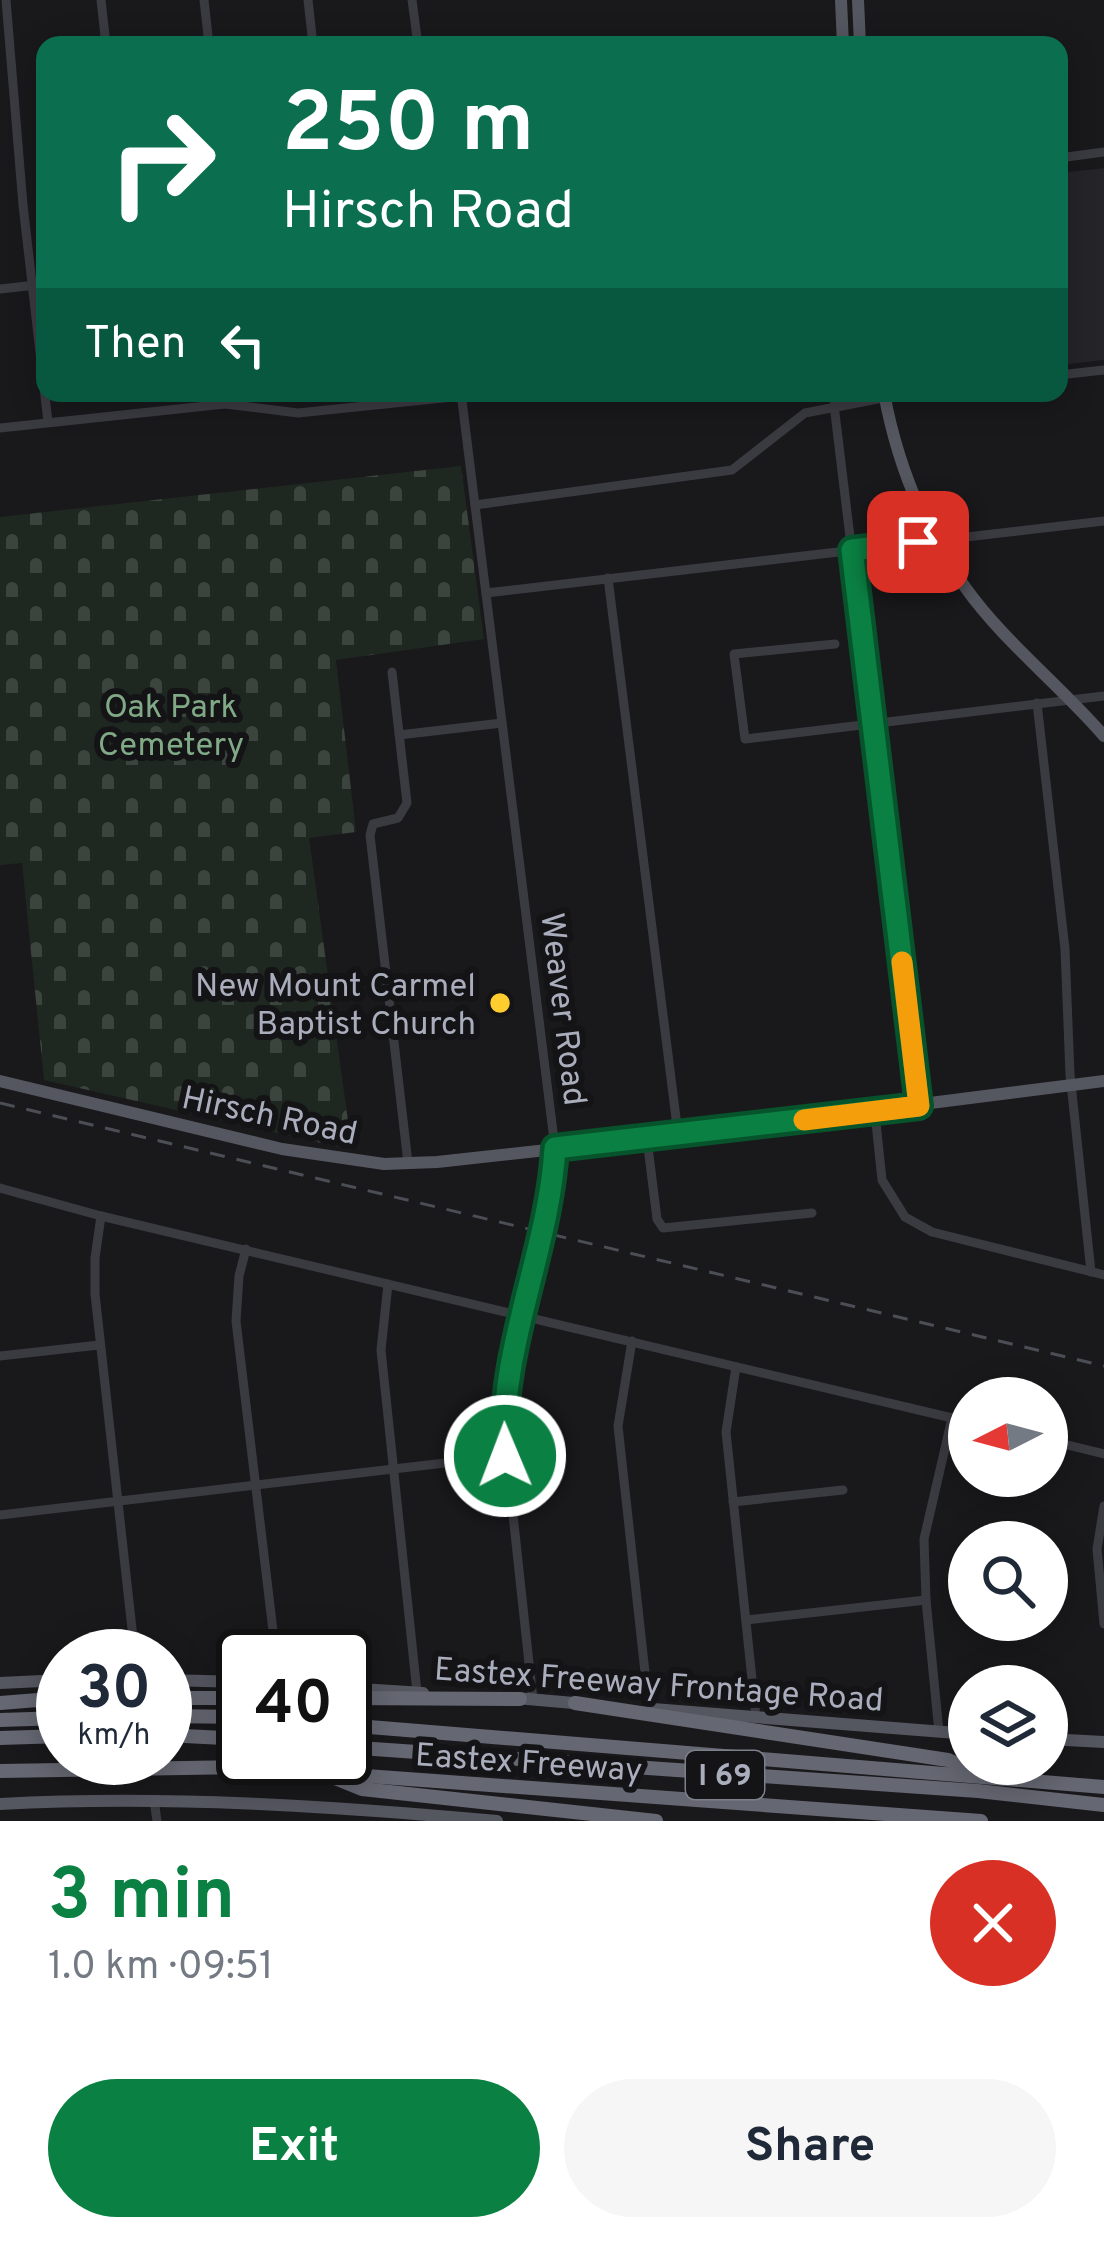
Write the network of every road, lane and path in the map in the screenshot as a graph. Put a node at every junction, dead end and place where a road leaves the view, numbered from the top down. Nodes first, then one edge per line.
1 (6, 0) edge
2 (101, 0) edge
3 (204, 0) edge
4 (308, 0) edge
5 (412, 0) edge
6 (841, 0) edge
7 (858, 0) edge
8 (105, 36) edge
9 (207, 36) edge
10 (312, 36) edge
11 (417, 36) edge
12 (843, 36) edge
13 (860, 36) edge
14 (1104, 152) edge
15 (1068, 157) edge
16 (36, 285) edge
17 (32, 286) junction
18 (0, 290) edge
19 (36, 320) edge
20 (1104, 370) edge
21 (1068, 374) edge
22 (46, 402) edge
23 (398, 402) edge
24 (462, 402) edge
25 (849, 402) edge
26 (886, 402) edge
27 (834, 405) junction
28 (48, 422) junction
29 (0, 428) edge
30 (475, 505) junction
31 (1104, 521) edge
32 (935, 540) junction
33 (852, 550) junction
34 (608, 578) junction
35 (486, 593) junction
36 (835, 644) dead end
37 (392, 672) dead end
38 (1104, 696) edge
39 (1072, 700) junction
40 (1036, 703) junction
41 (502, 723) junction
42 (874, 723) junction
43 (399, 735) junction
44 (1104, 736) edge
45 (0, 1081) edge
46 (1104, 1081) edge
47 (1071, 1085) junction
48 (919, 1106) junction
49 (875, 1112) junction
50 (678, 1134) junction
51 (647, 1139) junction
52 (555, 1148) junction
53 (408, 1163) junction
54 (0, 1187) edge
55 (812, 1214) dead end
56 (101, 1216) junction
57 (246, 1250) junction
58 (1091, 1272) junction
59 (1104, 1275) edge
60 (388, 1284) junction
61 (523, 1315) junction
62 (632, 1341) junction
63 (99, 1345) junction
64 (0, 1356) edge
65 (736, 1367) junction
66 (948, 1417) edge
67 (948, 1436) edge
68 (1068, 1445) edge
69 (1104, 1454) edge
70 (505, 1456) junction
71 (394, 1468) junction
72 (256, 1484) junction
73 (843, 1490) dead end
74 (118, 1500) junction
75 (733, 1502) junction
76 (1104, 1506) edge
77 (0, 1515) edge
78 (926, 1600) junction
79 (746, 1620) junction
80 (1104, 1624) edge
81 (132, 1629) edge
82 (273, 1629) edge
83 (36, 1681) edge
84 (0, 1683) edge
85 (372, 1690) edge
86 (417, 1692) junction
87 (372, 1698) edge
88 (527, 1699) junction
89 (36, 1700) edge
90 (0, 1703) edge
91 (575, 1703) junction
92 (650, 1708) junction
93 (756, 1717) junction
94 (36, 1719) edge
95 (0, 1720) edge
96 (372, 1727) edge
97 (939, 1732) junction
98 (948, 1733) edge
99 (36, 1737) edge
100 (0, 1738) edge
101 (1068, 1740) edge
102 (1104, 1742) edge
103 (372, 1749) edge
104 (948, 1760) edge
105 (216, 1768) edge
106 (0, 1771) edge
107 (372, 1775) edge
108 (948, 1775) edge
109 (1068, 1784) edge
110 (353, 1785) edge
111 (1104, 1787) edge
112 (154, 1800) junction
113 (306, 1804) junction
114 (1104, 1805) edge
115 (3, 1809) edge
116 (437, 1818) edge
117 (157, 1821) edge
118 (310, 1821) edge
119 (497, 1821) edge
120 (656, 1821) edge
121 (981, 1821) edge

1 - 17 street
2 - 8 street
3 - 9 street
4 - 10 street
5 - 11 street
6 - 12 main road
7 - 13 main road
14 - 15 street
16 - 17 street
17 - 18 street
17 - 19 street
20 - 21 street
22 - 28 street
23 - 28 street
24 - 30 street, Weaver Road
25 - 27 street
26 - 32 main road
27 - 30 street
27 - 33 street
28 - 29 street
30 - 35 street, Weaver Road
31 - 32 street
32 - 33 street
32 - 39 main road
33 - 34 street
33 - 42 street
34 - 35 street
34 - 50 street
35 - 41 street, Weaver Road
36 - 42 street
37 - 43 street
38 - 39 street
39 - 40 street
39 - 44 main road
40 - 42 street
40 - 47 street
41 - 43 street
41 - 52 street, Weaver Road
42 - 48 street
43 - 53 street
45 - 53 main road, Hirsch Road
46 - 47 main road, Hirsch Road
47 - 48 main road, Hirsch Road
47 - 58 street
48 - 49 main road, Hirsch Road
49 - 50 main road, Hirsch Road
49 - 58 street
50 - 51 main road, Hirsch Road
51 - 52 main road, Hirsch Road
51 - 55 street
52 - 53 main road, Hirsch Road
52 - 61 street, Weaver Road
54 - 56 street
56 - 57 street
56 - 63 street
57 - 60 street
57 - 72 street
58 - 59 street
60 - 61 street
60 - 71 street
61 - 62 street
61 - 70 street, Weaver Road
62 - 65 street
62 - 92 street
63 - 64 street
63 - 74 street
65 - 66 street
65 - 75 street
67 - 78 street
68 - 69 street
70 - 71 street
70 - 88 street, Weaver Road
71 - 72 street
71 - 86 street
72 - 74 street
72 - 82 street
73 - 75 street
74 - 77 street
74 - 81 street
75 - 79 street
76 - 80 street
78 - 79 street
78 - 97 street
79 - 93 street
83 - 84 main road
85 - 86 main road, Eastex Freeway Frontage Road
86 - 88 main road, Eastex Freeway Frontage Road
87 - 88 highway
88 - 91 main road, Eastex Freeway Frontage Road
89 - 90 highway
91 - 92 main road, Eastex Freeway Frontage Road
91 - 104 highway
92 - 93 main road, Eastex Freeway Frontage Road
93 - 97 main road, Eastex Freeway Frontage Road
94 - 95 highway
96 - 108 highway, Eastex Freeway / I 69
97 - 98 main road, Eastex Freeway Frontage Road
99 - 100 highway
101 - 102 main road
103 - 114 highway, I 69
105 - 106 highway, Eastex Freeway / I 69
107 - 121 highway, Eastex Freeway / I 69
109 - 111 highway, Eastex Freeway / I 69
110 - 120 highway
112 - 113 main road
112 - 115 main road
112 - 117 street
113 - 116 main road
113 - 118 street
116 - 119 main road

